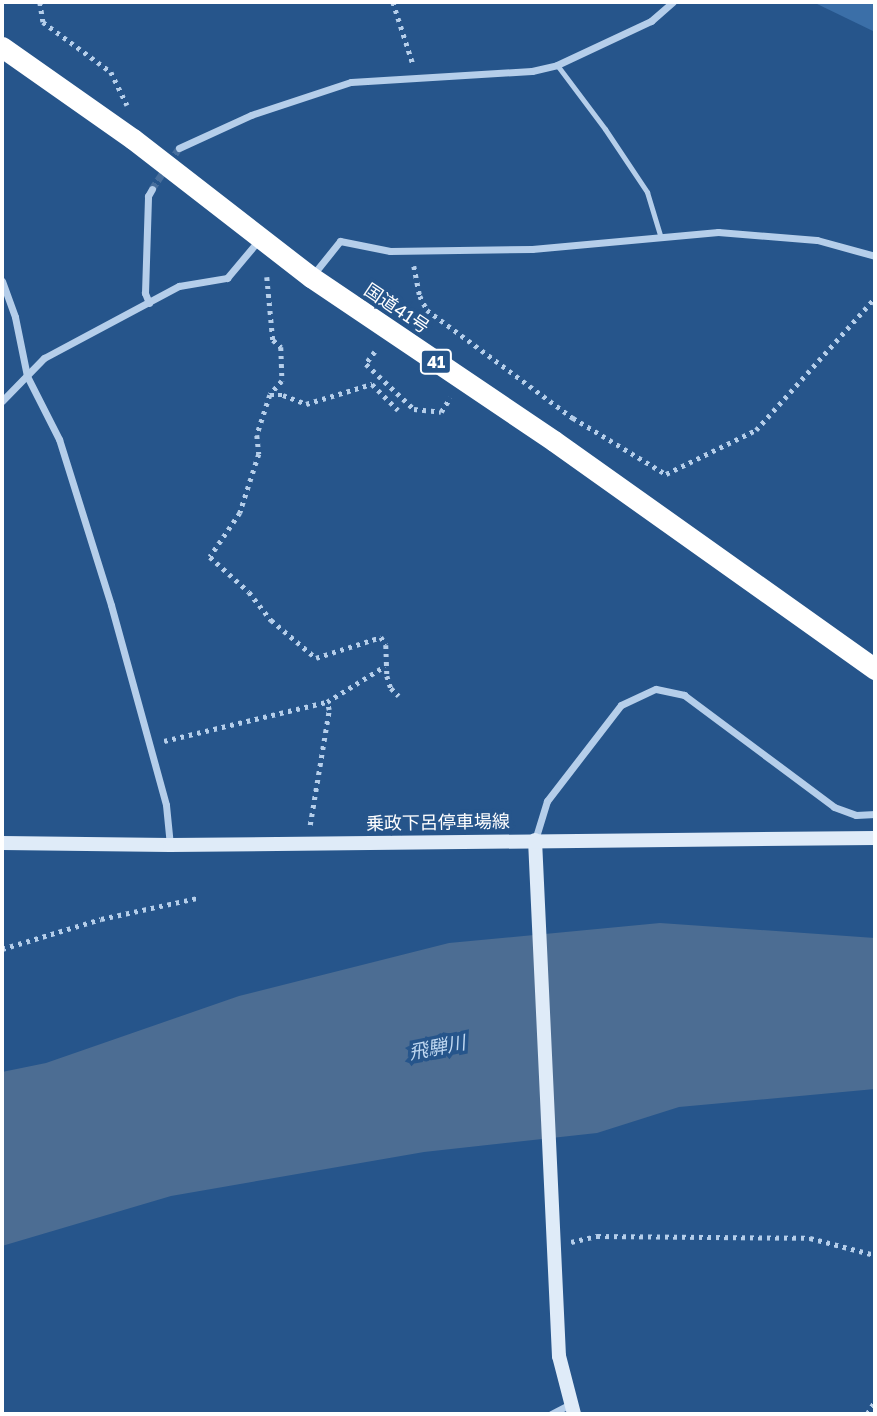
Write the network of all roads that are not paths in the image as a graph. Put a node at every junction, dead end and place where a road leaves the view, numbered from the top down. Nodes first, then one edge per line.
1 (673, 2) edge
2 (2, 47) edge
3 (557, 65) junction
4 (179, 148) tunnel mouth
5 (152, 189) tunnel mouth
6 (261, 237) junction
7 (662, 238) junction
8 (875, 256) edge
9 (311, 277) junction
10 (2, 281) edge
11 (149, 303) junction
12 (27, 376) junction
13 (2, 401) edge
14 (875, 669) edge
15 (875, 814) edge
16 (875, 838) edge
17 (535, 839) junction
18 (2, 843) edge
19 (170, 845) junction
20 (571, 1410) edge
21 (551, 1414) edge

1 - 3 street
2 - 6 highway, 国道41号 / 41
3 - 4 street
3 - 7 lane
5 - 11 street
6 - 9 highway, 国道41号 / 41
6 - 11 street
7 - 8 street
7 - 9 street
9 - 14 highway, 国道41号 / 41
10 - 12 street
11 - 12 street
12 - 13 street
12 - 19 street
15 - 17 street
16 - 17 main road, 乗政下呂停車場線
17 - 19 main road, 乗政下呂停車場線
17 - 20 main road
18 - 19 main road, 乗政下呂停車場線
20 - 21 street

